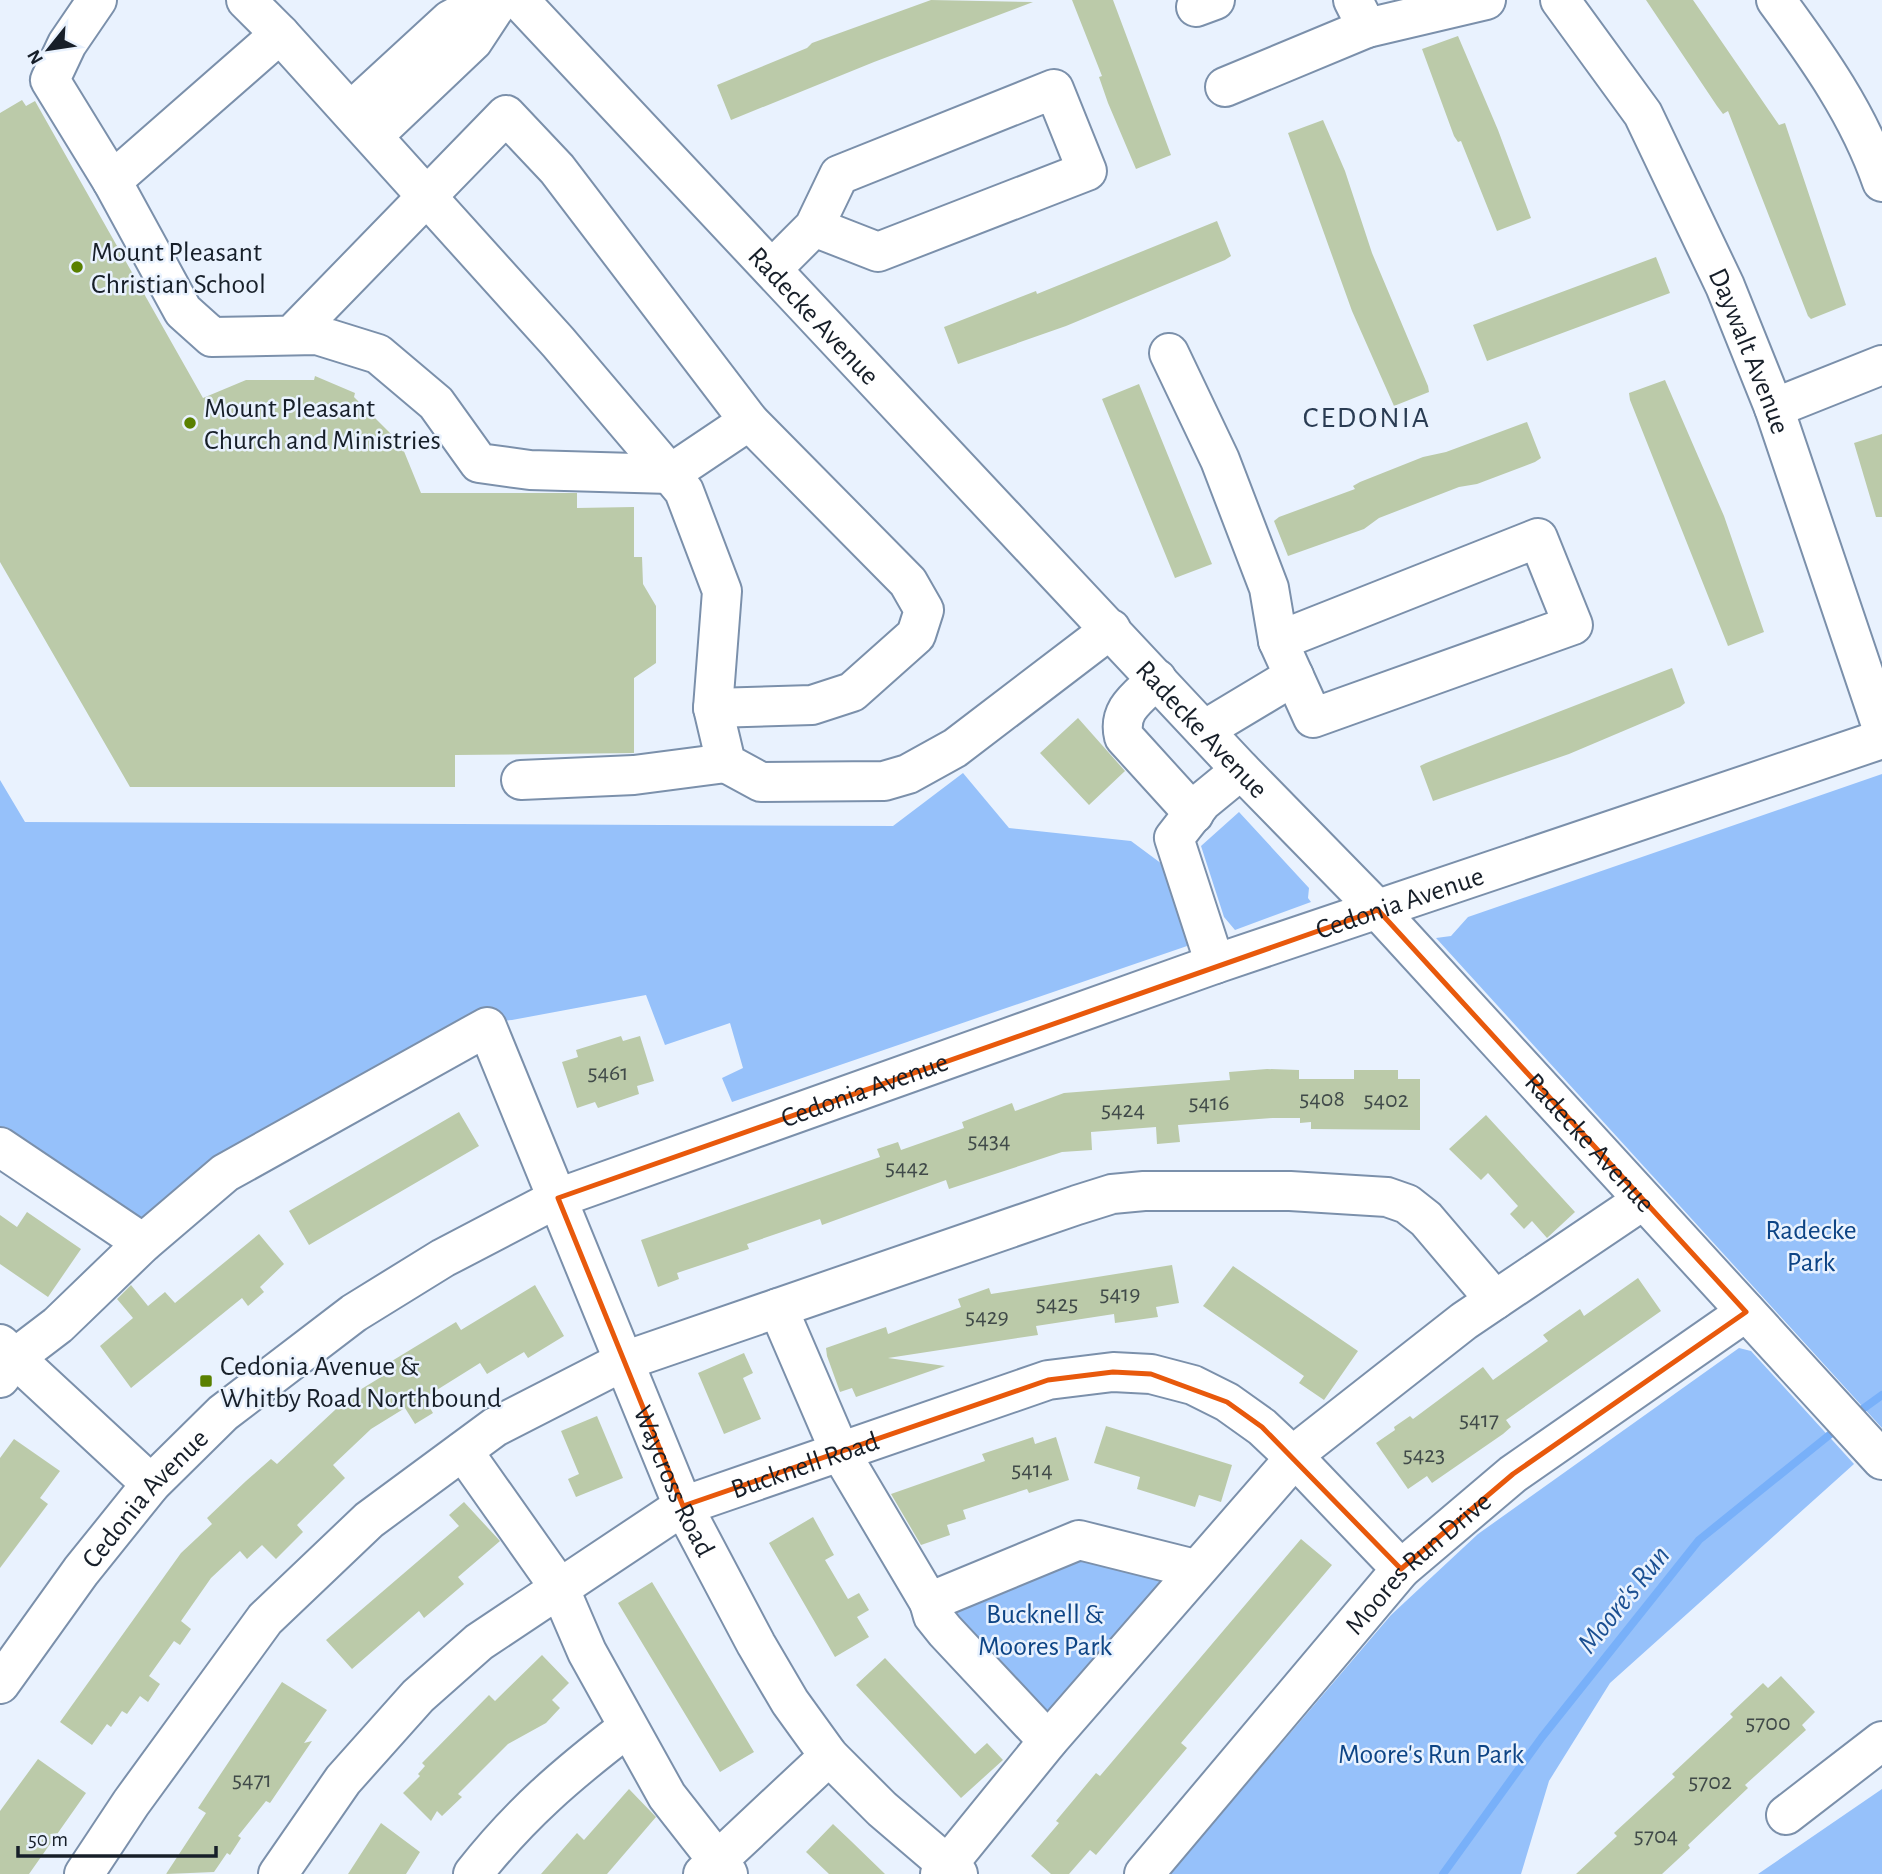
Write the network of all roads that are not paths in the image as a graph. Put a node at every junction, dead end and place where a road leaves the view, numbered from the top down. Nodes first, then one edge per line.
1 (97, 0) edge
2 (246, 0) edge
3 (487, 0) edge
4 (500, 0) edge
5 (519, 0) edge
6 (1486, 0) edge
7 (1560, 0) edge
8 (1776, 0) edge
9 (1360, 14) edge
10 (280, 34) junction
11 (1225, 87) dead end
12 (362, 123) junction
13 (1881, 175) edge
14 (112, 181) junction
15 (426, 196) junction
16 (814, 227) junction
17 (772, 269) junction
18 (292, 335) junction
19 (1169, 353) dead end
20 (1882, 365) edge
21 (1774, 408) junction
22 (749, 421) junction
23 (670, 474) junction
24 (1111, 629) junction
25 (1278, 641) junction
26 (1294, 676) junction
27 (1157, 679) junction
28 (713, 708) junction
29 (1882, 728) edge
30 (1204, 730) junction
31 (1882, 739) edge
32 (726, 763) junction
33 (1241, 770) junction
34 (521, 780) dead end
35 (1194, 814) junction
36 (1378, 910) junction
37 (1215, 964) junction
38 (0, 1147) edge
39 (558, 1198) junction
40 (1642, 1201) junction
41 (143, 1243) junction
42 (1495, 1300) junction
43 (778, 1308) junction
44 (1746, 1312) junction
45 (5, 1360) edge
46 (624, 1361) junction
47 (463, 1451) junction
48 (840, 1452) junction
49 (1294, 1457) junction
50 (1880, 1457) edge
51 (151, 1484) junction
52 (683, 1506) junction
53 (1195, 1569) junction
54 (1401, 1569) junction
55 (558, 1587) junction
56 (929, 1602) junction
57 (0, 1684) edge
58 (627, 1728) junction
59 (1048, 1741) junction
60 (1882, 1741) edge
61 (829, 1756) junction
62 (1786, 1815) dead end
63 (716, 1870) edge
64 (948, 1871) edge
65 (84, 1874) edge
66 (278, 1874) edge
67 (473, 1874) edge
68 (1144, 1874) edge

1 - 14 street
2 - 10 street
3 - 12 street
4 - 12 street
5 - 17 street, Radecke Avenue
6 - 9 street
7 - 21 street, Daywalt Avenue
8 - 13 street
9 - 11 street
10 - 12 street
10 - 14 street
12 - 15 street
14 - 18 street
15 - 18 street
15 - 22 street
15 - 23 street
16 - 16 street
16 - 17 street
17 - 24 street, Radecke Avenue
18 - 23 street
19 - 25 street
20 - 21 street
21 - 29 street, Daywalt Avenue
22 - 23 street
22 - 28 street
23 - 28 street
24 - 27 street, Radecke Avenue
24 - 32 street
25 - 26 street
25 - 26 street
26 - 30 street
27 - 30 street, Radecke Avenue
27 - 35 street
28 - 32 street
30 - 33 street, Radecke Avenue
31 - 36 street, Cedonia Avenue
32 - 34 street
33 - 35 street
33 - 36 street, Radecke Avenue
35 - 37 street
36 - 37 street, Cedonia Avenue
36 - 40 street, Radecke Avenue
37 - 39 street, Cedonia Avenue
38 - 41 street
39 - 41 street, Waycross Road
39 - 46 street, Waycross Road
39 - 51 street, Cedonia Avenue
40 - 42 street
40 - 44 street, Radecke Avenue
41 - 45 street
42 - 43 street
42 - 49 street
43 - 46 street
43 - 48 street
44 - 50 street, Radecke Avenue
44 - 54 street, Moores Run Drive
45 - 51 street
46 - 47 street
46 - 52 street, Waycross Road
47 - 55 street
47 - 65 street
48 - 49 street, Bucknell Road
48 - 52 street, Bucknell Road
48 - 56 street
49 - 53 street
49 - 54 street, Bucknell Road
51 - 57 street, Cedonia Avenue
52 - 55 street, Bucknell Road
52 - 61 street, Waycross Road
53 - 56 street
53 - 59 street
54 - 68 street, Moores Run Drive
55 - 58 street
55 - 66 street, Bucknell Road
56 - 59 street
58 - 63 street
58 - 67 street
59 - 64 street
60 - 62 street
61 - 63 street
61 - 64 street, Waycross Road

